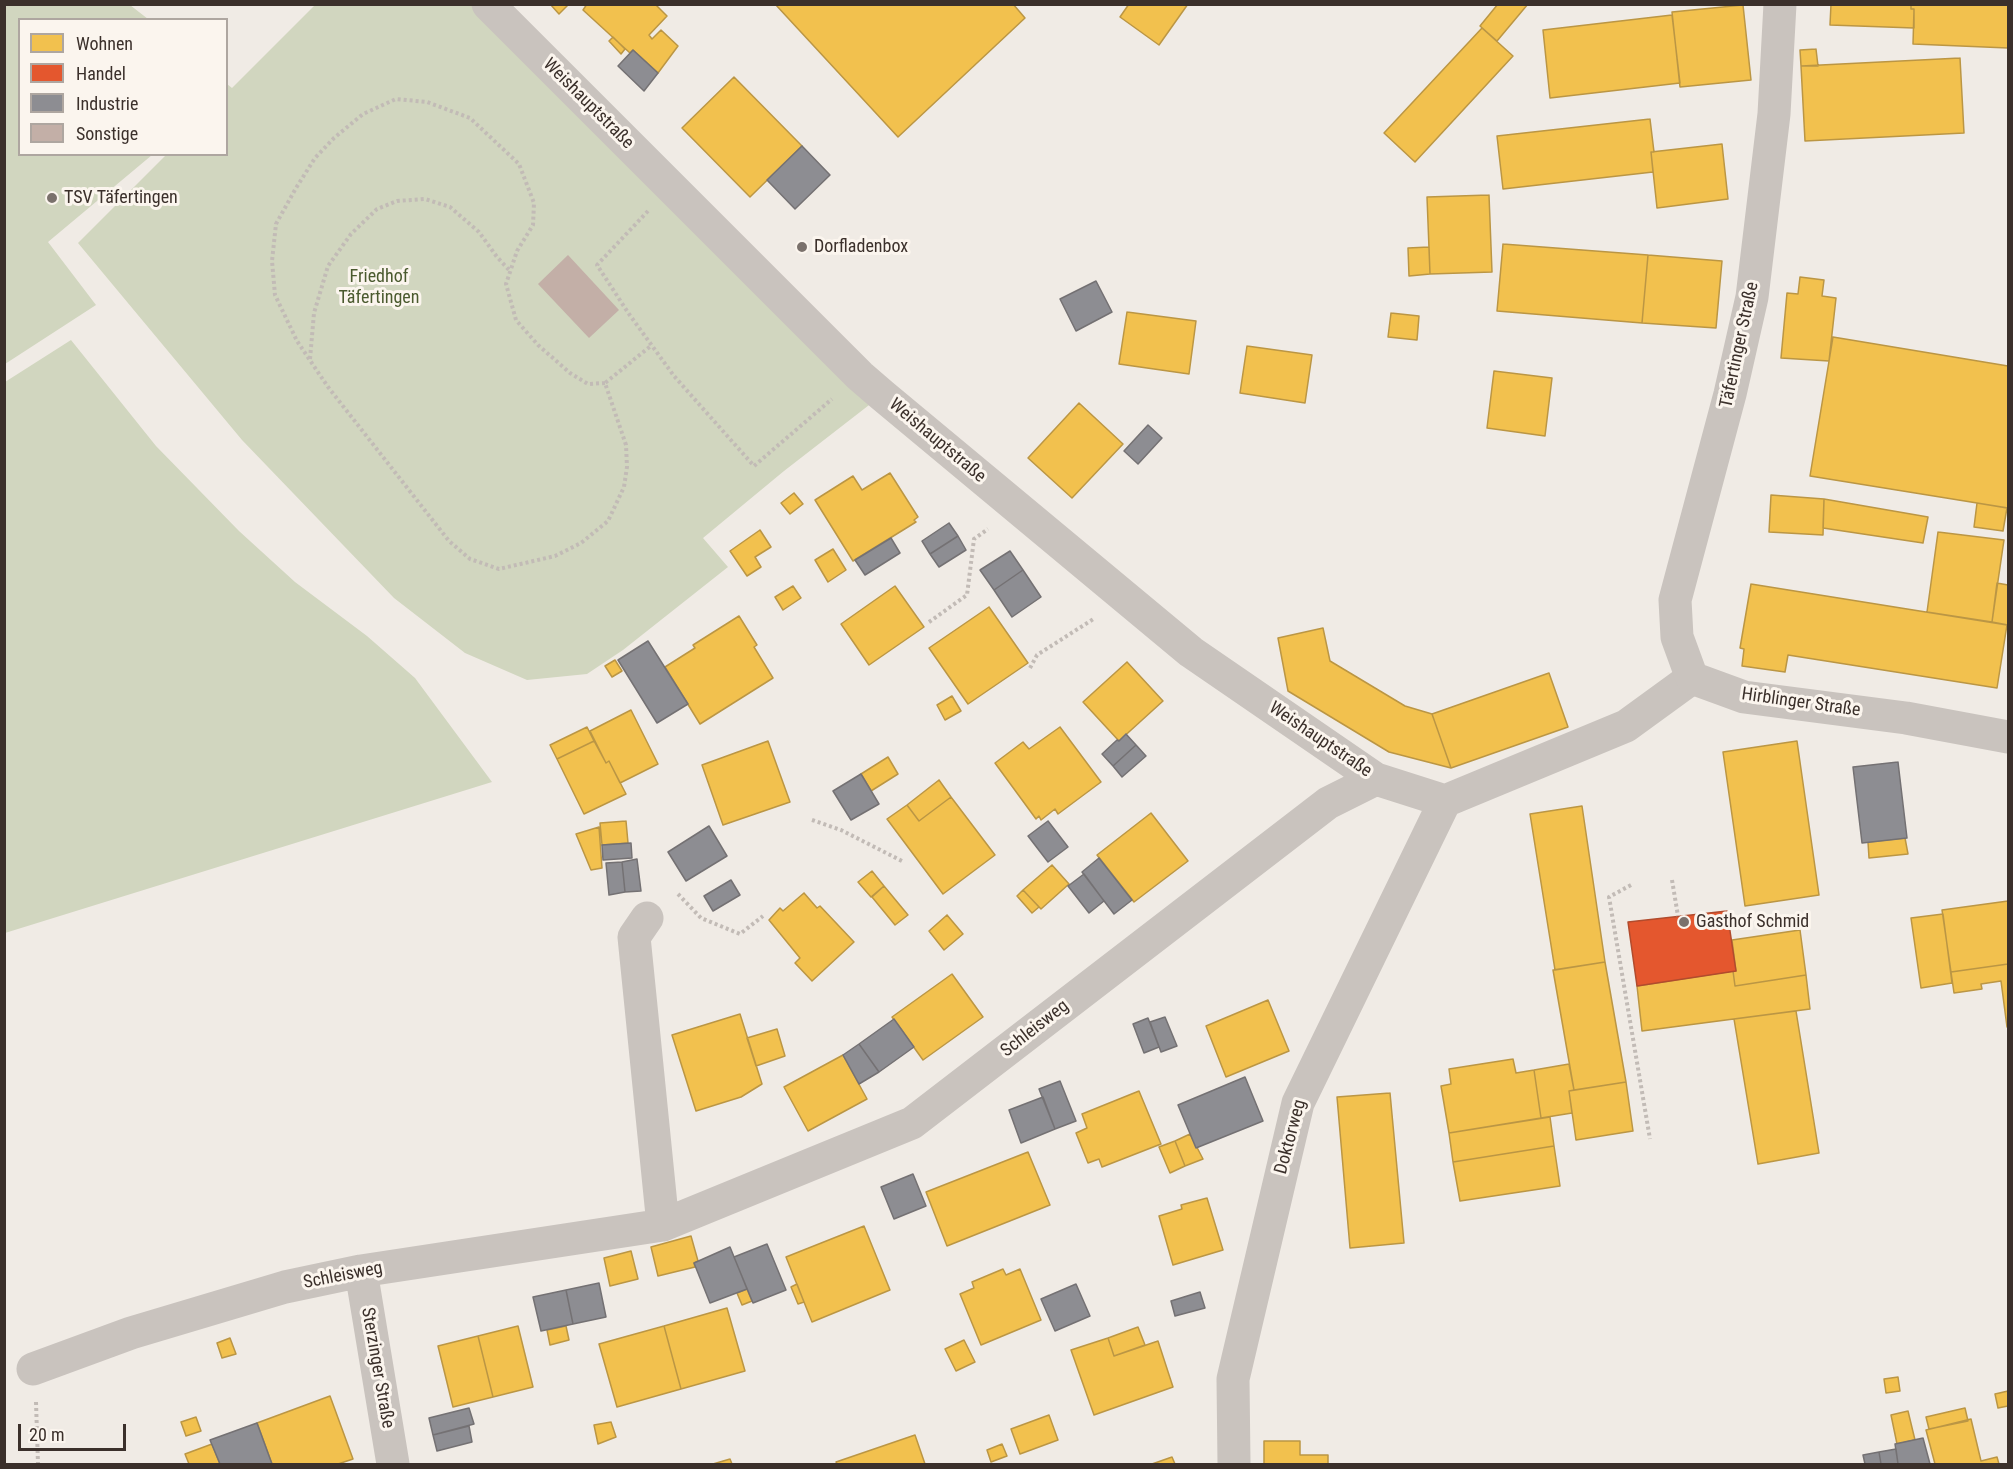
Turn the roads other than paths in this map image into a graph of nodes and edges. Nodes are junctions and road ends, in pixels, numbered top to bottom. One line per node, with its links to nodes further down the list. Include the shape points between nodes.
1 (488, 4): 5 (street, Weishauptstraße, via 860,376 1191,652)
2 (1780, 4): 3 (street, Täfertinger Straße, via 1774,114 1752,297 1675,600 1677,637)
3 (1692, 678): 4 (street, Hirblinger Straße, via 1744,697 1906,718); 6 (street, via 1626,726)
4 (2008, 737)
5 (1376, 779): 6 (street, Weishauptstraße); 8 (street, Schleisweg, via 1328,803 912,1123)
6 (1445, 801): 12 (street, Doktorweg, via 1298,1103 1233,1379)
7 (646, 918): 8 (street, via 634,937)
8 (663, 1225): 9 (street, Schleisweg)
9 (361, 1271): 10 (street, Schleisweg, via 285,1287 142,1329); 11 (street, Sterzinger Straße)
10 (33, 1369)
11 (393, 1464)
12 (1234, 1464)

